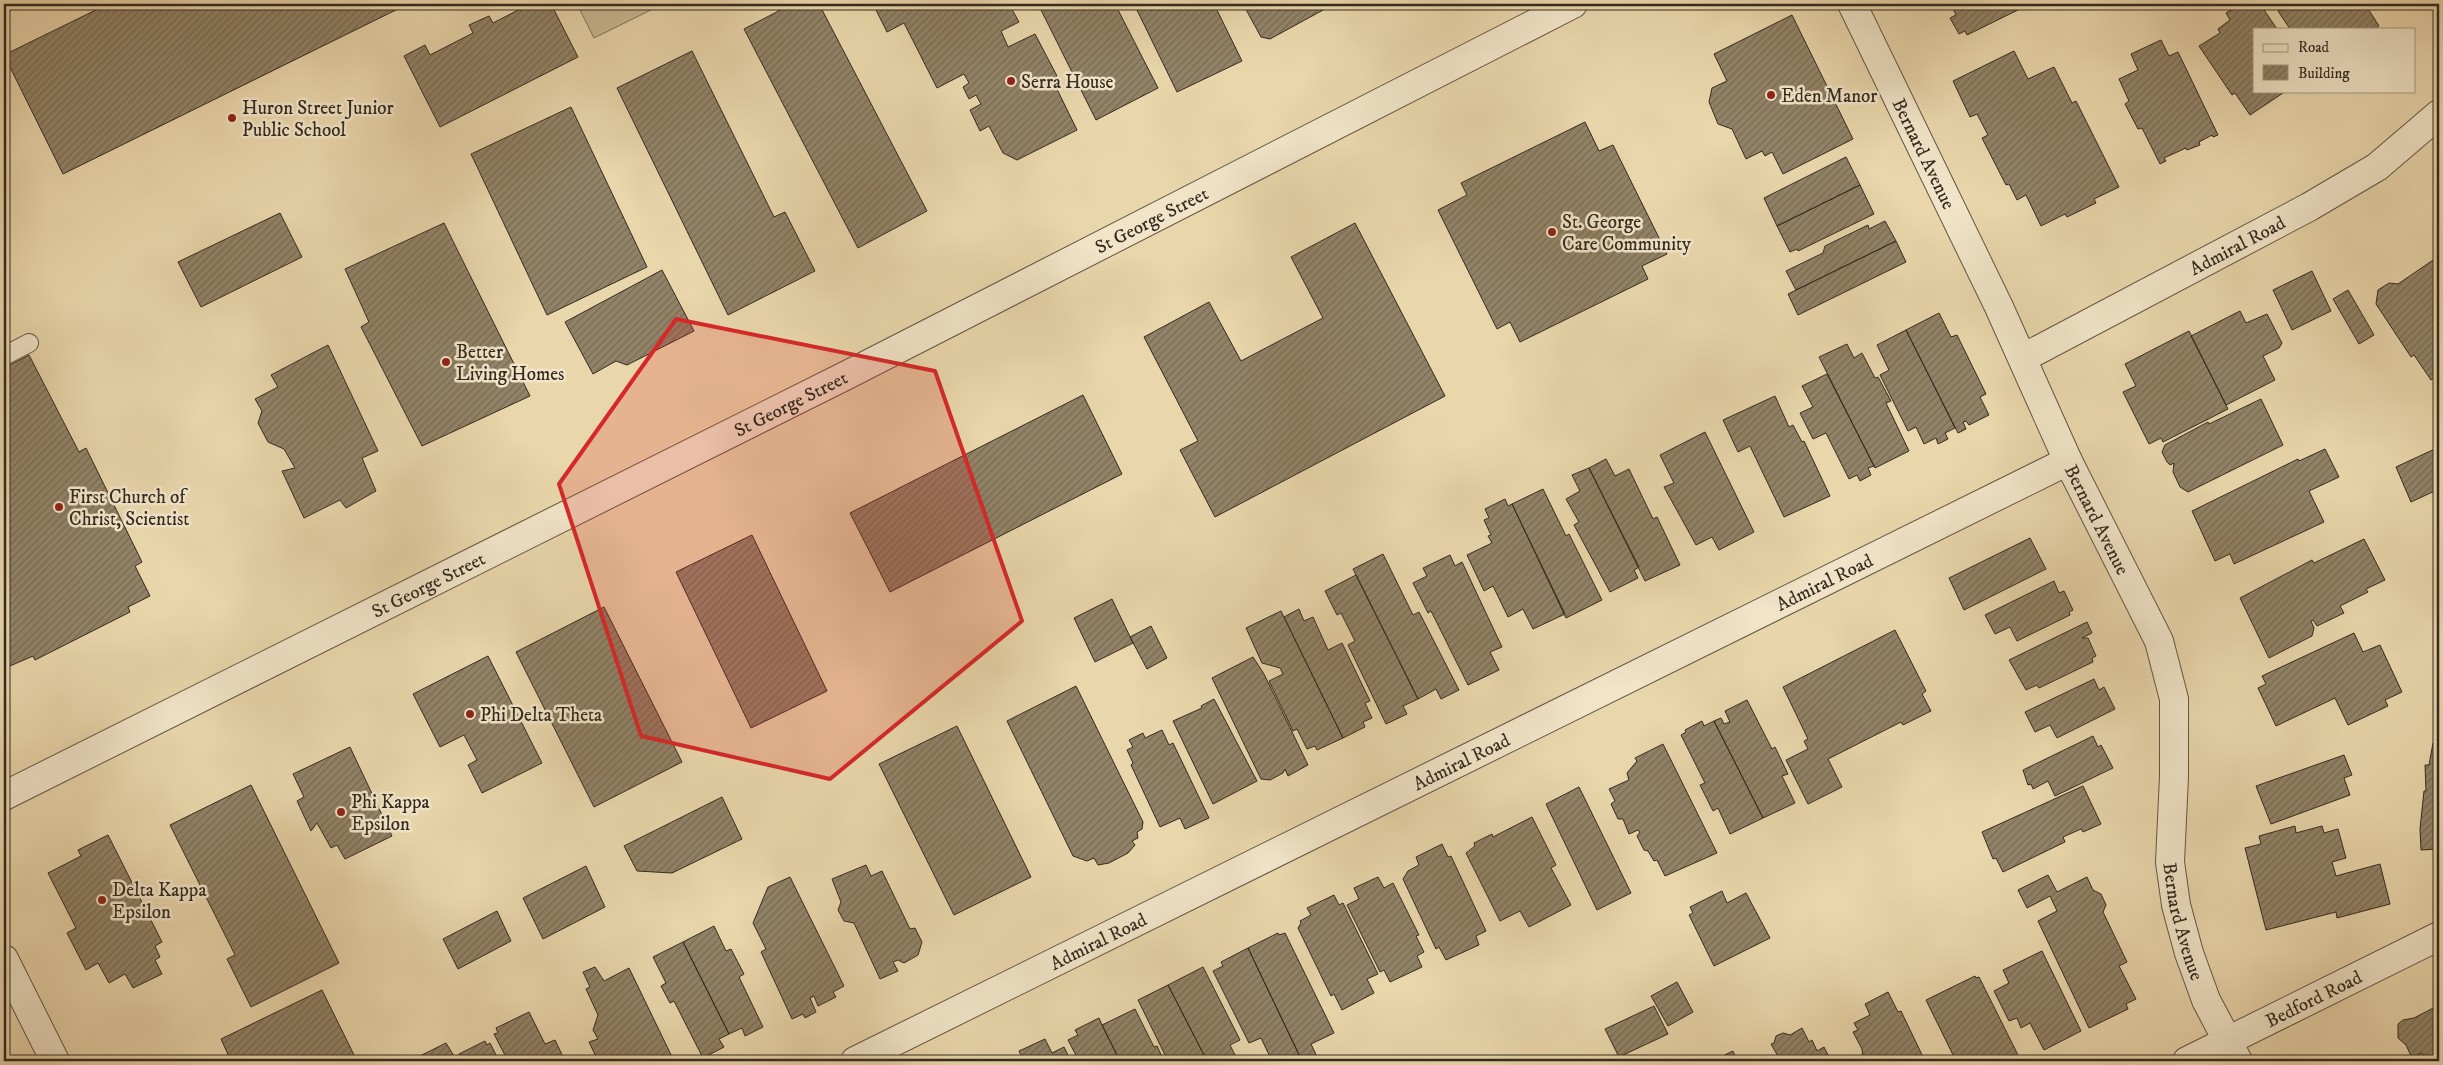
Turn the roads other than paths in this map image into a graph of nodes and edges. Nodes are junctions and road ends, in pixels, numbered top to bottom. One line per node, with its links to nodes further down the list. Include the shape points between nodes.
1 (1574, 4): 8 (street, St George Street, via 845,376)
2 (1852, 4): 6 (street, Bernard Avenue)
3 (2439, 114): 6 (street, Admiral Road, via 2377,167 2318,202)
4 (29, 343): 5 (lane)
5 (4, 356)
6 (2023, 358): 7 (street, Bernard Avenue)
7 (2068, 461): 11 (street, Bernard Avenue, via 2159,641 2168,669 2174,699 2170,862 2176,905 2206,1000); 13 (street, Admiral Road)
8 (4, 796)
9 (2439, 936): 11 (street, Bedford Road)
10 (4, 959): 12 (street)
11 (2233, 1052): 14 (street, Bedford Road)
12 (55, 1061)
13 (855, 1061)
14 (2187, 1061)

